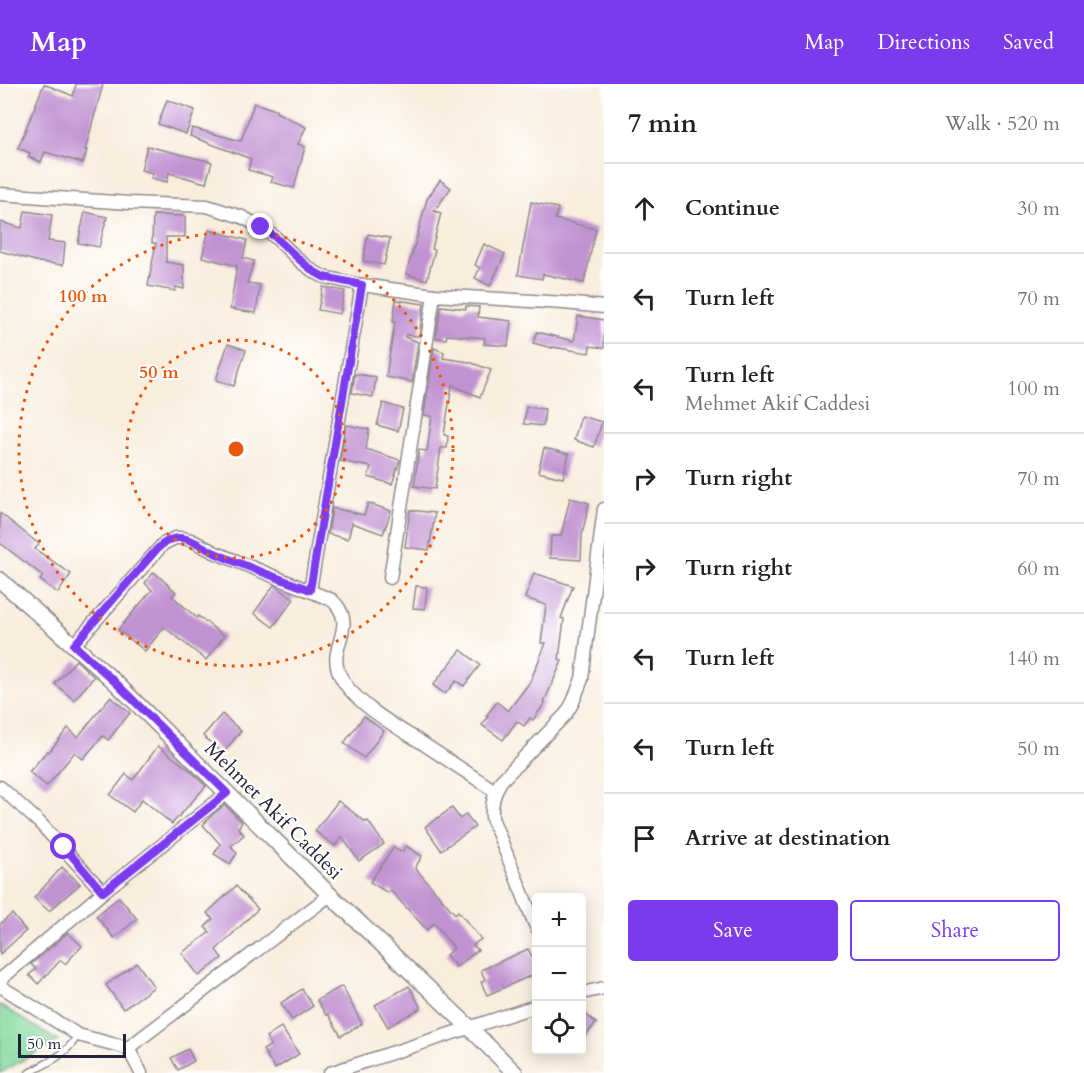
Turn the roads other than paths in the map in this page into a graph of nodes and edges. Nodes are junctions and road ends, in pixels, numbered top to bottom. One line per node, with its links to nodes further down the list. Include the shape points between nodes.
1 (0, 194): 2 (street, via 207,206 261,227 324,277)
2 (362, 285): 3 (street); 8 (street)
3 (434, 295): 4 (street); 6 (street)
4 (604, 307)
5 (604, 509): 11 (street, via 578,692 566,714)
6 (390, 578)
7 (0, 580): 9 (street, Mehmet Akif Caddesi)
8 (310, 590): 9 (street, via 191,540 175,538 157,549); 11 (street, via 332,600 342,613 344,628 336,661 348,687 387,721)
9 (74, 645): 12 (street, Mehmet Akif Caddesi)
10 (0, 787): 13 (street, via 40,823)
11 (495, 791): 15 (street, via 492,818)
12 (227, 793): 13 (street); 14 (street, Mehmet Akif Caddesi)
13 (103, 892): 16 (street)
14 (330, 895): 21 (street, Mehmet Akif Caddesi); 23 (street)
15 (532, 915)
16 (0, 980)
17 (0, 986): 22 (street)
18 (604, 988): 19 (street)
19 (586, 992)
20 (532, 1008): 21 (street)
21 (470, 1028): 26 (street); 27 (street, Mehmet Akif Caddesi)
22 (78, 1035): 23 (street); 24 (lane, via 63,1054)
23 (128, 1048): 25 (street)
24 (29, 1073)
25 (141, 1073)
26 (330, 1073)
27 (515, 1073)

